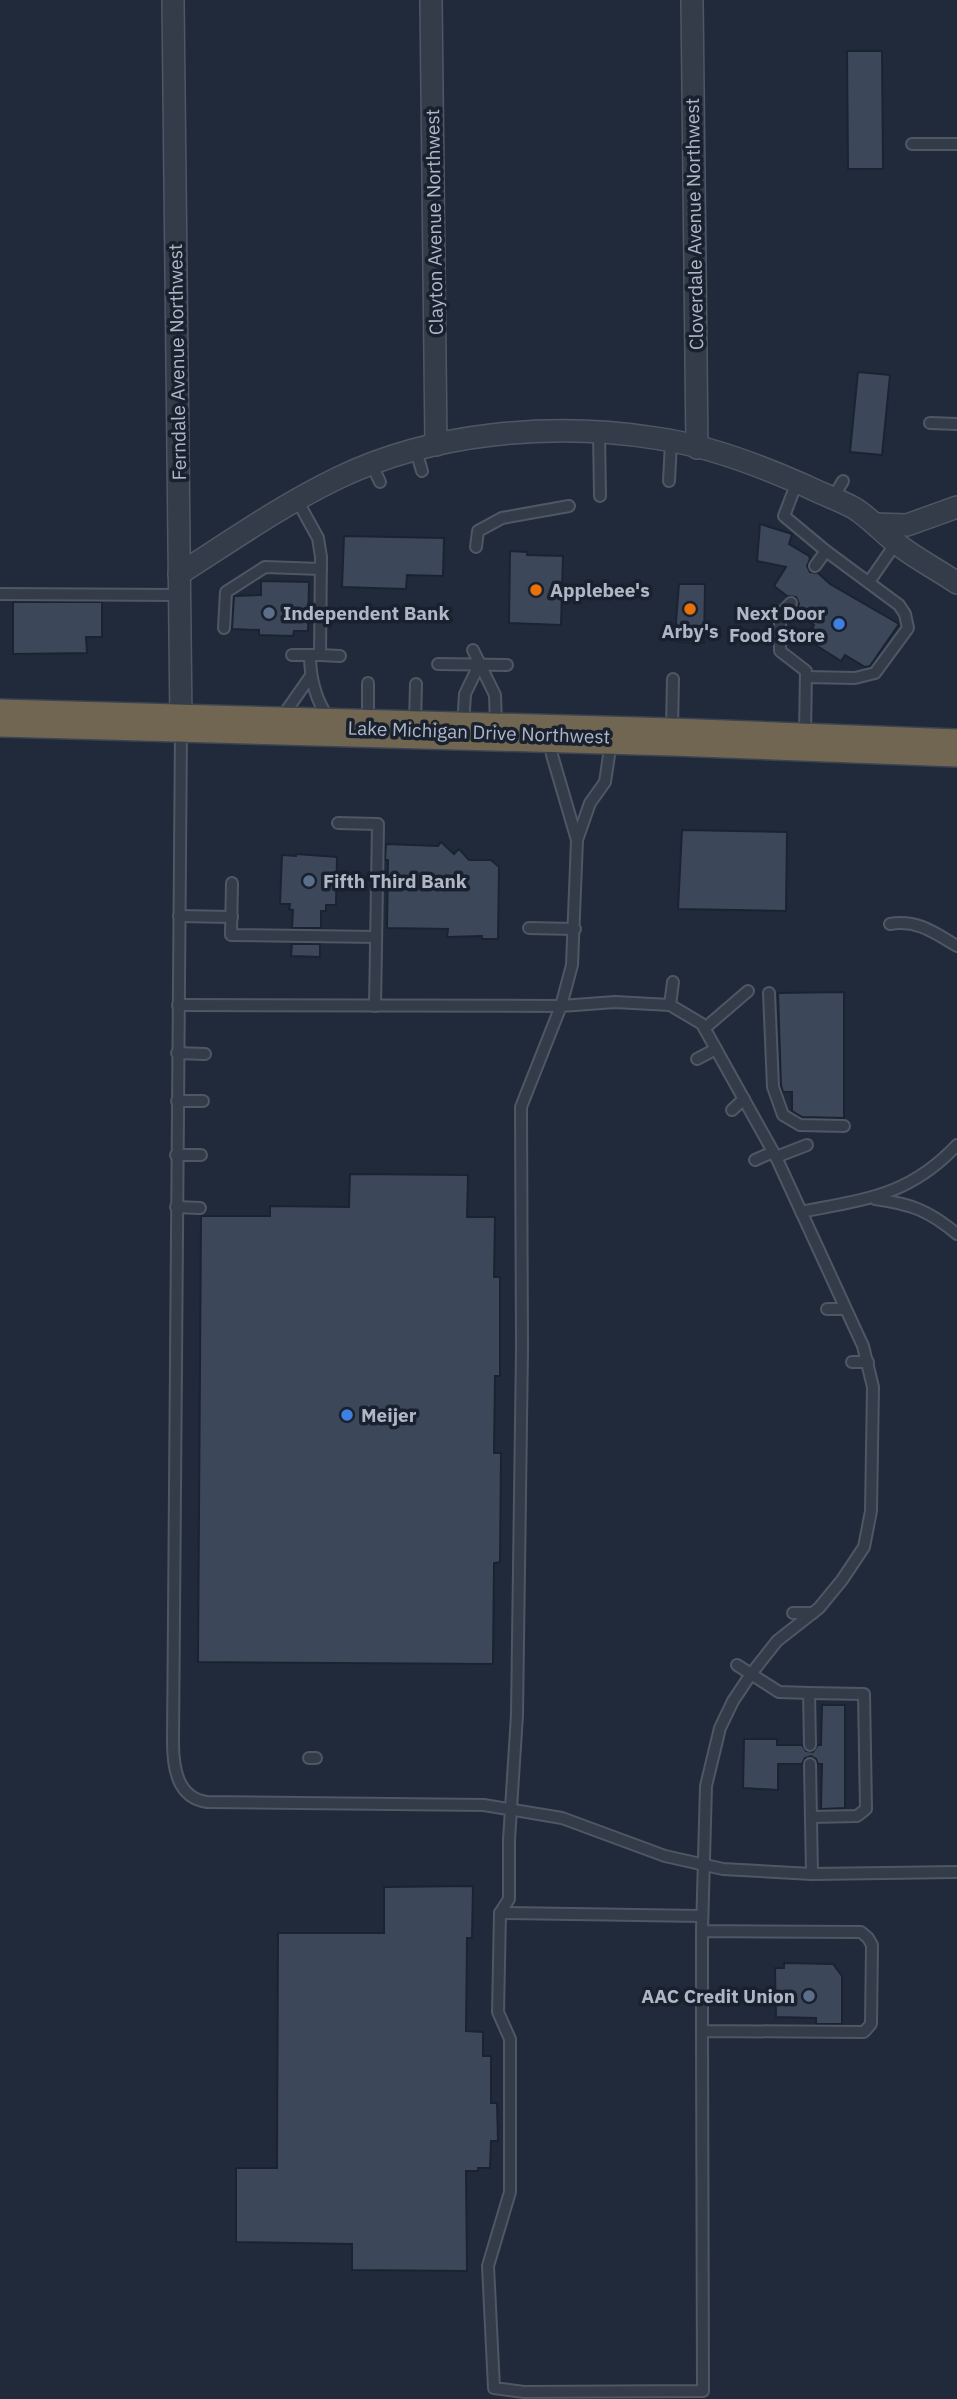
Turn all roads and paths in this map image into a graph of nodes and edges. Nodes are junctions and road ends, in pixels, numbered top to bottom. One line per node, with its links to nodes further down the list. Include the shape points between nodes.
1 (173, 0): 26 (street, Ferndale Avenue Northwest)
2 (431, 0): 11 (street, Clayton Avenue Northwest)
3 (692, 0): 10 (street, Cloverdale Avenue Northwest)
4 (912, 144): 5 (lane)
5 (957, 144)
6 (930, 423): 7 (lane)
7 (957, 424)
8 (600, 433): 9 (street); 11 (street, via 521,431); 14 (lane)
9 (671, 442): 10 (street); 12 (lane)
10 (697, 448): 13 (street)
11 (425, 455): 15 (street, via 376,474 339,477)
12 (668, 481)
13 (797, 482): 18 (street, via 838,490); 21 (lane, via 785,516)
14 (600, 496)
15 (297, 500): 23 (lane, via 318,538); 26 (street)
16 (569, 506): 20 (lane, via 502,518 478,531)
17 (957, 507): 18 (street, via 907,525)
18 (875, 524): 19 (street)
19 (896, 543): 24 (lane); 25 (street)
20 (476, 547)
21 (825, 551): 22 (lane); 24 (lane)
22 (815, 566)
23 (321, 569): 29 (lane, via 265,567 226,592); 32 (lane)
24 (869, 582): 38 (lane, via 899,604 908,628 875,673 855,678)
25 (957, 583)
26 (179, 585): 27 (lane); 43 (street, Ferndale Avenue Northwest)
27 (0, 594)
28 (791, 603): 38 (lane, via 780,614 779,651 806,671)
29 (224, 628)
30 (473, 650): 35 (lane)
31 (292, 655): 32 (lane)
32 (315, 655): 33 (lane); 37 (lane)
33 (340, 656)
34 (438, 664): 35 (lane)
35 (480, 665): 36 (lane); 47 (lane, via 466,694); 47 (lane, via 495,695)
36 (507, 665)
37 (310, 677): 44 (lane); 45 (lane, via 329,720)
38 (806, 677): 51 (lane)
39 (673, 679): 50 (lane)
40 (368, 683): 45 (lane)
41 (416, 684): 46 (lane)
42 (0, 718): 43 (highway, Lake Michigan Drive Northwest)
43 (181, 724): 44 (highway, Lake Michigan Drive Northwest); 56 (lane)
44 (273, 727): 45 (highway, Lake Michigan Drive Northwest)
45 (354, 728): 46 (highway, Lake Michigan Drive Northwest)
46 (415, 730): 47 (highway, Lake Michigan Drive Northwest)
47 (480, 731): 48 (highway, Lake Michigan Drive Northwest)
48 (549, 733): 49 (highway, Lake Michigan Drive Northwest); 54 (lane)
49 (611, 737): 50 (highway, Lake Michigan Drive Northwest); 54 (lane, via 606,782 590,803)
50 (672, 737): 51 (highway, Lake Michigan Drive Northwest)
51 (804, 742): 52 (highway, Lake Michigan Drive Northwest)
52 (957, 748)
53 (338, 822): 61 (lane, via 381,822)
54 (577, 840): 60 (lane)
55 (232, 883): 57 (lane)
56 (179, 916): 57 (lane); 66 (lane)
57 (232, 917): 61 (lane, via 231,935)
58 (890, 923): 62 (lane, via 922,926)
59 (529, 928): 60 (lane)
60 (575, 929): 69 (lane)
61 (376, 937): 68 (lane, via 381,950)
62 (957, 946)
63 (673, 982): 67 (lane)
64 (748, 991): 70 (lane)
65 (769, 993): 79 (lane, via 773,1087 783,1115 800,1125)
66 (178, 1005): 68 (lane); 72 (lane)
67 (670, 1005): 69 (lane, via 615,1002); 70 (lane)
68 (375, 1006): 69 (lane)
69 (561, 1006): 112 (lane, via 522,1107 522,1408)
70 (705, 1028): 71 (lane)
71 (716, 1049): 74 (lane); 75 (lane)
72 (177, 1053): 73 (lane); 76 (lane)
73 (205, 1054)
74 (697, 1059)
75 (744, 1099): 78 (lane); 83 (lane)
76 (177, 1101): 77 (lane); 82 (lane)
77 (203, 1101)
78 (732, 1110)
79 (844, 1126)
80 (807, 1145): 83 (lane)
81 (957, 1145): 86 (lane, via 923,1176)
82 (176, 1155): 84 (lane); 87 (lane)
83 (774, 1155): 85 (lane); 89 (lane)
84 (201, 1156)
85 (755, 1160)
86 (872, 1198): 89 (lane); 90 (lane, via 918,1207)
87 (176, 1207): 88 (lane); 112 (lane, via 173,1742 181,1786 191,1797 207,1802)
88 (200, 1208)
89 (801, 1212): 92 (lane)
90 (957, 1234)
91 (827, 1309): 92 (lane)
92 (845, 1309): 94 (lane)
93 (852, 1362): 94 (lane)
94 (868, 1362): 96 (lane)
95 (861, 1411): 96 (lane)
96 (874, 1412): 98 (lane)
97 (859, 1461): 98 (lane)
98 (872, 1462): 100 (lane)
99 (857, 1512): 100 (lane)
100 (870, 1513): 102 (lane, via 864,1547)
101 (793, 1613): 102 (lane)
102 (813, 1613): 104 (lane, via 778,1641)
103 (737, 1665): 104 (lane)
104 (751, 1674): 105 (lane, via 779,1692); 107 (lane)
105 (810, 1693): 108 (lane); 113 (lane, via 864,1694 866,1809 857,1816)
106 (712, 1716): 107 (lane)
107 (726, 1716): 110 (lane)
108 (810, 1745)
109 (698, 1764): 110 (lane)
110 (710, 1764): 114 (lane)
111 (810, 1764): 113 (lane)
112 (512, 1808): 114 (lane, via 570,1821); 117 (lane, via 509,1899)
113 (811, 1817): 116 (lane)
114 (703, 1865): 116 (lane); 118 (lane)
115 (957, 1872): 116 (lane)
116 (812, 1874)
117 (500, 1913): 118 (lane); 121 (lane, via 498,2012 510,2039 510,2192 488,2266)
118 (702, 1916): 119 (lane)
119 (702, 1931): 120 (lane); 120 (lane, via 861,1932 872,1945 872,2016 864,2032)
120 (702, 2031): 122 (lane)
121 (494, 2393): 122 (lane)
122 (703, 2395)

